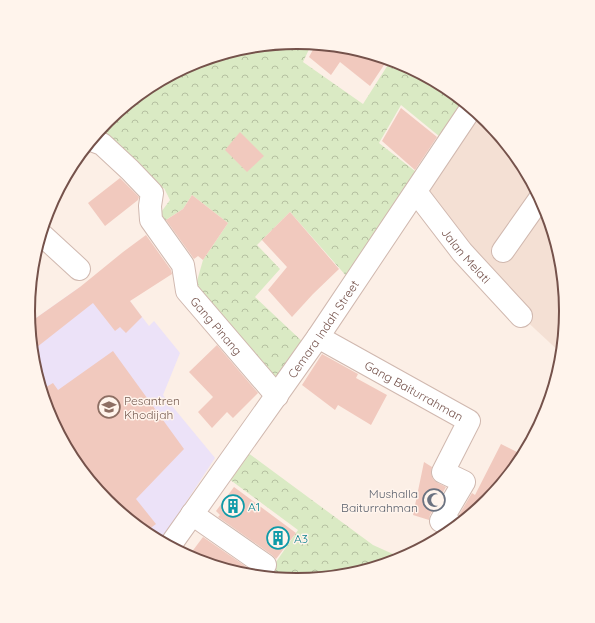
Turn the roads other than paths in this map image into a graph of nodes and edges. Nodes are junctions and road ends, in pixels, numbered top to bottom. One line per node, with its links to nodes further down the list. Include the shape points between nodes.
1 (469, 112): 3 (street, Cemara Indah Street)
2 (97, 142): 10 (street, Gang Pinang, via 102,144 152,193 151,220 183,265 187,291)
3 (416, 192): 8 (street, Jalan Melati, via 462,252); 9 (street, Cemara Indah Street)
4 (537, 204): 6 (street)
5 (46, 238): 7 (street)
6 (503, 252)
7 (79, 269)
8 (521, 316)
9 (318, 337): 10 (street, Cemara Indah Street); 12 (street, Gang Baiturrahman, via 469,421 443,472 464,482 441,521)
10 (277, 396): 11 (street, Cemara Indah Street)
11 (192, 514): 13 (street, Cemara Indah Street); 14 (street)
12 (451, 525)
13 (172, 542)
14 (265, 565)

